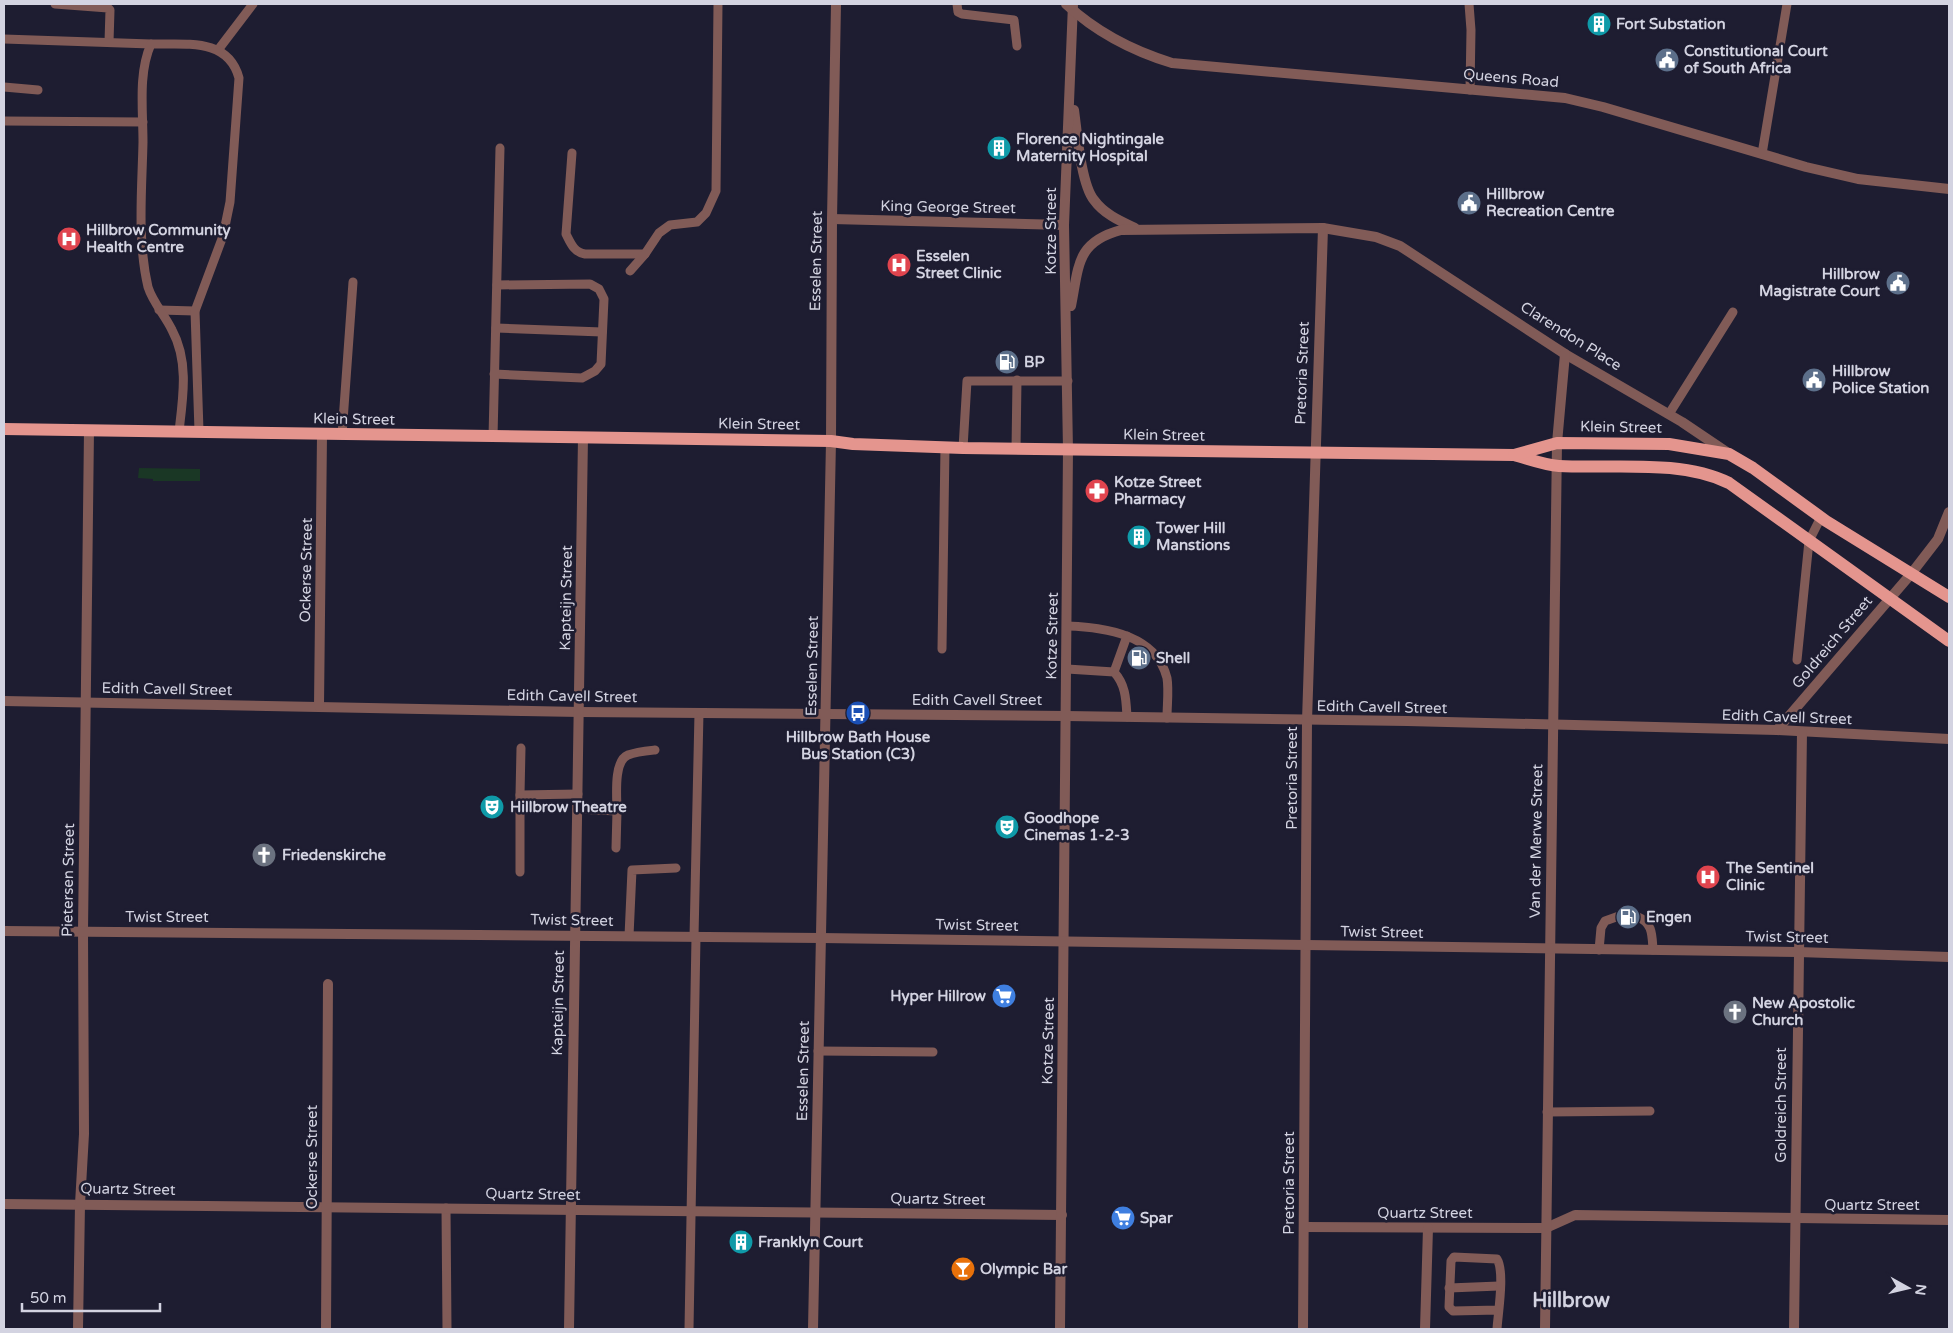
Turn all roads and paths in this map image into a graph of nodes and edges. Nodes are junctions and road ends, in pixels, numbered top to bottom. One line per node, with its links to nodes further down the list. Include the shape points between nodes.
1 (56, 4): 10 (lane, via 108,8)
2 (253, 4): 13 (lane)
3 (718, 4): 28 (lane, via 716,191 706,213 697,222 670,225 659,233)
4 (836, 4): 24 (street, Esselen Street)
5 (957, 4): 12 (lane, via 958,12 962,14 1014,20)
6 (1468, 4): 17 (lane)
7 (1787, 4): 22 (lane)
8 (1071, 6): 14 (street, Kotze Street); 17 (street, Queens Road, via 1119,42 1172,63)
9 (4, 39): 10 (lane)
10 (109, 42): 11 (lane)
11 (151, 44): 13 (lane, via 208,45); 19 (lane, via 144,70)
12 (1017, 46)
13 (218, 50): 33 (lane, via 236,66 239,78 236,134 230,202 223,236)
14 (1070, 84): 25 (street, Kotze Street); 26 (street, Clarendon Place, via 1084,172 1092,199 1108,214)
15 (4, 87): 16 (lane)
16 (38, 90)
17 (1470, 90): 22 (street, Queens Road, via 1565,98)
18 (4, 121): 19 (lane)
19 (143, 122): 32 (lane, via 142,230 148,286)
20 (500, 148): 31 (lane)
21 (572, 153): 28 (lane, via 566,234 572,246 585,254)
22 (1762, 154): 23 (street, Queens Road, via 1858,179)
23 (1949, 189)
24 (832, 219): 25 (street, King George Street); 51 (street, Esselen Street)
25 (1064, 225): 35 (street, Kotze Street)
26 (1136, 228): 27 (street, Clarendon Place); 35 (street, Clarendon Place, via 1106,234 1085,251 1080,261)
27 (1323, 228): 38 (street, Clarendon Place, via 1376,237 1400,246); 57 (street, Pretoria Street)
28 (645, 254): 29 (lane)
29 (630, 271)
30 (353, 282): 48 (lane)
31 (497, 285): 36 (lane); 37 (lane, via 590,284 599,289 604,299)
32 (159, 310): 33 (lane); 45 (lane, via 173,330 182,362)
33 (195, 311): 46 (lane)
34 (1733, 312): 42 (lane)
35 (1068, 327): 41 (street, Kotze Street)
36 (496, 328): 37 (lane); 39 (lane)
37 (602, 332): 39 (lane, via 601,364 582,378)
38 (1565, 354): 42 (street, Clarendon Place); 52 (street, Van der Merwe Street)
39 (494, 374): 49 (lane)
40 (1018, 380): 41 (lane); 54 (lane, via 966,380); 55 (lane)
41 (1068, 381): 56 (street, Kotze Street)
42 (1669, 414): 58 (street, Clarendon Place)
43 (4, 430): 44 (main road, Klein Street)
44 (89, 430): 45 (main road, Klein Street); 75 (street, Pietersen Street)
45 (179, 431): 46 (main road, Klein Street)
46 (199, 431): 47 (main road, Klein Street)
47 (322, 435): 48 (main road, Klein Street); 76 (street, Ockerse Street)
48 (342, 435): 49 (main road, Klein Street)
49 (493, 436): 50 (main road, Klein Street)
50 (583, 438): 51 (main road, Klein Street); 77 (street, Kapteijn Street)
51 (831, 441): 53 (main road, Klein Street); 79 (street, Esselen Street)
52 (1557, 443): 58 (main road, Klein Street, via 1669,444); 59 (main road, Klein Street); 60 (street, Van der Merwe Street)
53 (945, 447): 54 (main road, Klein Street); 70 (lane)
54 (963, 448): 55 (main road, Klein Street)
55 (1016, 449): 56 (main road, Klein Street)
56 (1068, 450): 57 (main road, Klein Street); 67 (street, Kotze Street)
57 (1314, 454): 59 (main road, Klein Street); 83 (street, Pretoria Street)
58 (1729, 454): 62 (main road, Clarendon Place)
59 (1514, 455): 60 (main road, Klein Street)
60 (1556, 466): 63 (main road, via 1677,469 1714,476 1737,488); 84 (street, Van der Merwe Street)
61 (1949, 512): 64 (street, Goldreich Street, via 1938,539)
62 (1820, 517): 63 (lane); 64 (main road, Clarendon Place)
63 (1809, 541): 66 (main road); 71 (lane)
64 (1911, 574): 65 (main road, Clarendon Place); 66 (street, Goldreich Street)
65 (1949, 597)
66 (1888, 599): 69 (main road); 85 (street, Goldreich Street)
67 (1068, 626): 68 (lane, via 1094,627); 72 (street, Kotze Street)
68 (1127, 636): 73 (lane); 82 (lane, via 1148,649 1159,661 1167,678)
69 (1949, 641)
70 (942, 649)
71 (1797, 660)
72 (1067, 669): 73 (lane); 80 (street, Kotze Street)
73 (1114, 672): 81 (lane, via 1126,694)
74 (4, 701): 75 (street, Edith Cavell Street)
75 (86, 702): 76 (street, Edith Cavell Street); 100 (street, Pietersen Street)
76 (319, 706): 77 (street, Edith Cavell Street)
77 (580, 712): 78 (street, Edith Cavell Street); 90 (street, Kapteijn Street)
78 (700, 713): 79 (street, Edith Cavell Street); 103 (lane)
79 (826, 715): 80 (street, Edith Cavell Street); 104 (street, Esselen Street)
80 (1066, 716): 81 (street, Edith Cavell Street); 105 (street, Kotze Street)
81 (1127, 717): 82 (street, Edith Cavell Street)
82 (1167, 718): 83 (street, Edith Cavell Street)
83 (1308, 720): 84 (street, Edith Cavell Street); 106 (street, Pretoria Street)
84 (1553, 725): 85 (street, Edith Cavell Street); 107 (street, Van der Merwe Street)
85 (1777, 730): 86 (street, Edith Cavell Street)
86 (1802, 732): 87 (street, Edith Cavell Street); 110 (street, Goldreich Street)
87 (1949, 739)
88 (521, 748): 91 (lane)
89 (655, 750): 93 (lane, via 626,756 620,762)
90 (578, 794): 91 (lane); 92 (street, Kapteijn Street)
91 (520, 795): 96 (lane)
92 (577, 808): 93 (lane); 101 (street, Kapteijn Street)
93 (617, 811): 94 (lane)
94 (616, 848)
95 (676, 868): 102 (lane, via 632,870)
96 (520, 872)
97 (1619, 916): 108 (lane, via 1606,921 1601,928)
98 (1638, 916): 109 (lane, via 1650,926)
99 (4, 931): 100 (street, Twist Street)
100 (83, 931): 101 (street, Twist Street); 118 (street, Pietersen Street, via 84,1134)
101 (574, 936): 102 (street, Twist Street); 121 (street, Kapteijn Street)
102 (629, 936): 103 (street, Twist Street)
103 (695, 937): 104 (street, Twist Street); 122 (lane)
104 (821, 938): 105 (street, Twist Street); 113 (street, Esselen Street)
105 (1064, 942): 106 (street, Twist Street); 124 (street, Kotze Street)
106 (1306, 946): 107 (street, Twist Street); 127 (street, Pretoria Street)
107 (1549, 949): 108 (street, Twist Street); 116 (street, Van der Merwe Street)
108 (1599, 950): 109 (street, Twist Street)
109 (1653, 950): 110 (street, Twist Street)
110 (1798, 952): 111 (street, Twist Street); 125 (street, Goldreich Street)
111 (1949, 957)
112 (328, 984): 119 (street, Ockerse Street)
113 (818, 1051): 114 (lane); 123 (street, Esselen Street)
114 (933, 1052)
115 (1650, 1111): 116 (lane)
116 (1548, 1112): 129 (street, Van der Merwe Street)
117 (4, 1204): 118 (street, Quartz Street)
118 (80, 1204): 119 (street, Quartz Street); 133 (street, Pietersen Street)
119 (327, 1207): 120 (street, Quartz Street); 134 (street, Ockerse Street)
120 (446, 1208): 121 (street, Quartz Street); 135 (lane)
121 (571, 1209): 122 (street, Quartz Street); 136 (street, Kapteijn Street)
122 (692, 1211): 123 (street, Quartz Street); 137 (lane)
123 (815, 1212): 124 (street, Quartz Street); 138 (street, Esselen Street)
124 (1062, 1215): 139 (street, Kotze Street)
125 (1796, 1219): 126 (street, Quartz Street); 129 (street, Quartz Street, via 1574,1216); 144 (street, Goldreich Street)
126 (1949, 1220)
127 (1304, 1227): 128 (street, Quartz Street); 140 (street, Pretoria Street)
128 (1428, 1228): 129 (street, Quartz Street); 141 (street)
129 (1546, 1228): 143 (street, Van der Merwe Street)
130 (1499, 1286): 131 (lane); 131 (lane, via 1500,1264 1497,1259 1454,1258 1450,1261); 132 (lane)
131 (1449, 1288): 132 (lane, via 1449,1307 1453,1311)
132 (1498, 1310): 142 (lane)
133 (78, 1329)
134 (326, 1329)
135 (447, 1329)
136 (569, 1329)
137 (689, 1329)
138 (813, 1329)
139 (1060, 1329)
140 (1303, 1329)
141 (1425, 1329)
142 (1497, 1329)
143 (1545, 1329)
144 (1794, 1329)

